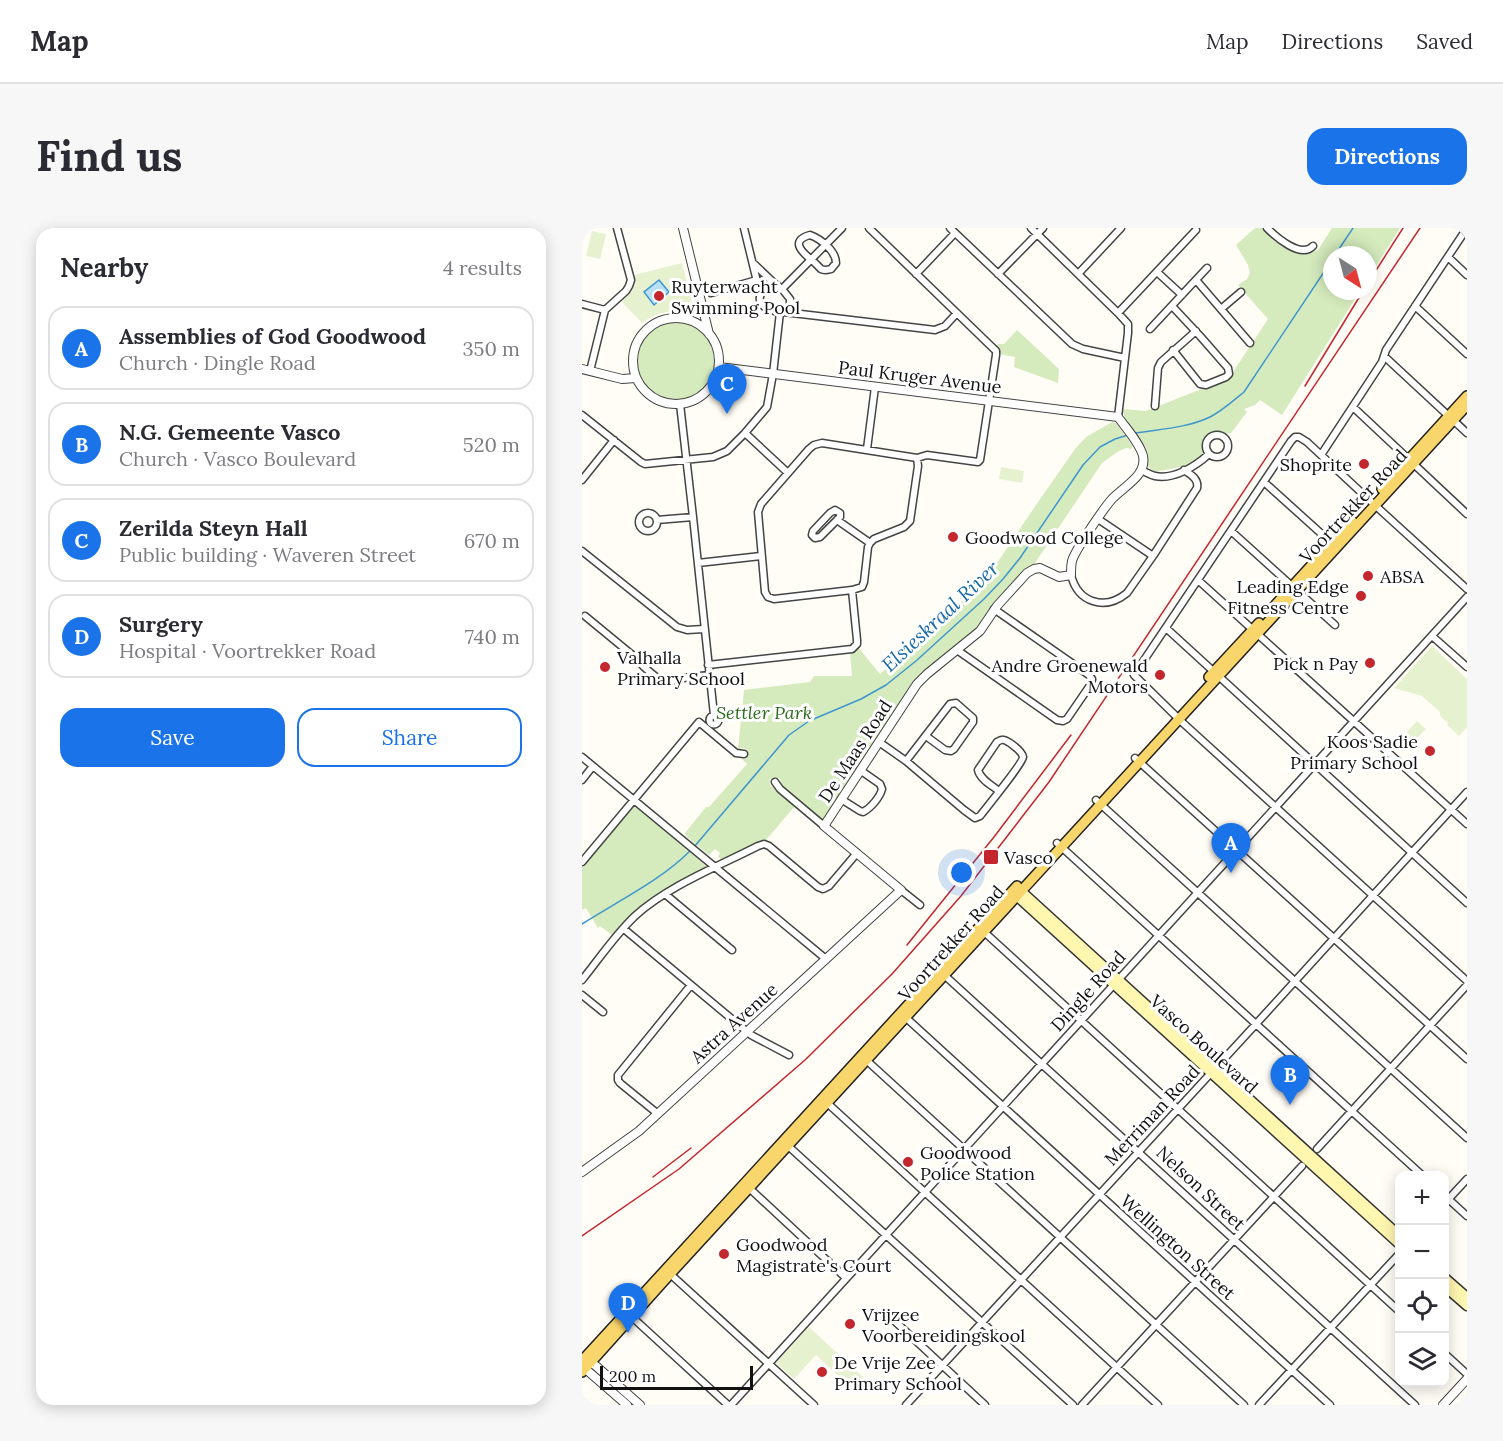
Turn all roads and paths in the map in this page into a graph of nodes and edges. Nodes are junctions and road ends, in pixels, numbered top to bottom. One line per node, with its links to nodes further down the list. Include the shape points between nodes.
1 (617, 228): 40 (street, via 630,280 626,291)
2 (683, 228): 35 (street)
3 (744, 228): 19 (street)
4 (842, 228): 15 (street)
5 (869, 228): 23 (street)
6 (1031, 228): 13 (street)
7 (1043, 228): 13 (street)
8 (1121, 228): 22 (street)
9 (1267, 228): 16 (street, via 1283,243 1308,250)
10 (1467, 228): 17 (street)
11 (1196, 229): 14 (street); 21 (street)
12 (953, 231): 23 (street); 24 (street)
13 (1037, 234): 22 (street); 24 (street)
14 (1202, 236)
15 (825, 245): 18 (street); 18 (street, via 814,236 802,239 801,250); 18 (street, via 836,256 832,268 822,269)
16 (1313, 246)
17 (1448, 257): 25 (street); 38 (street)
18 (810, 260): 29 (street)
19 (752, 262): 26 (street); 28 (street)
20 (1207, 268): 27 (street)
21 (1157, 272): 33 (street); 43 (street)
22 (1078, 273): 43 (street)
23 (916, 274): 42 (street)
24 (998, 274): 53 (street, via 1072,344)
25 (1467, 275)
26 (757, 280): 31 (street); 32 (street)
27 (1196, 280): 33 (street); 39 (street)
28 (775, 284): 29 (street); 32 (street)
29 (782, 289): 34 (street)
30 (1242, 292): 39 (street)
31 (711, 293)
32 (760, 294): 41 (street, via 764,306)
33 (1182, 295): 37 (street)
34 (790, 299): 41 (street, via 790,308); 44 (street)
35 (702, 301): 45 (street, via 698,316); 48 (street)
36 (582, 304): 40 (street)
37 (1172, 306): 46 (street); 47 (street)
38 (1415, 306): 51 (street); 52 (street)
39 (1221, 309): 49 (street)
40 (605, 310): 55 (street)
41 (782, 312): 44 (street); 56 (street)
42 (957, 313): 44 (street, via 935,330); 60 (street, via 993,347 996,355)
43 (1118, 313): 53 (street, via 1128,324)
44 (804, 314)
45 (688, 320): 48 (street); 57 (street, via 660,321 642,335 633,356)
46 (1150, 329)
47 (1196, 331): 50 (street); 50 (street, via 1228,368 1226,377 1200,384)
48 (709, 334): 54 (street, via 717,349)
49 (1250, 343)
50 (1173, 350): 63 (street, via 1159,365)
51 (1467, 354)
52 (1384, 356): 64 (street); 67 (street)
53 (1125, 358): 66 (street)
54 (719, 367): 56 (street, Paul Kruger Avenue); 61 (street, via 706,392)
55 (586, 370): 57 (street, via 622,379)
56 (773, 374): 58 (street, Paul Kruger Avenue); 68 (street, via 766,407)
57 (636, 378): 61 (street, via 654,399)
58 (875, 387): 60 (street, Paul Kruger Avenue); 71 (street)
59 (1467, 396): 67 (main road, Voortrekker Road)
60 (989, 401): 66 (street, Paul Kruger Avenue); 74 (street, via 981,460 927,454)
61 (680, 404): 75 (street)
62 (1467, 405): 67 (main road, Voortrekker Road)
63 (1155, 406)
64 (1353, 407): 73 (street); 76 (street)
65 (582, 415): 70 (street)
66 (1118, 417): 77 (street, via 1143,457)
67 (1451, 418): 69 (street); 76 (main road, Voortrekker Road)
68 (745, 432): 75 (street, via 723,454); 79 (street)
69 (1467, 433)
70 (614, 440): 75 (street, via 645,464); 80 (street)
71 (867, 449): 74 (street); 79 (street, via 814,445)
72 (1209, 454): 78 (street)
73 (1321, 455): 81 (street, via 1302,438 1294,437); 82 (street)
74 (917, 458): 89 (street, via 910,523)
75 (686, 460): 84 (street)
76 (1411, 462): 82 (main road, Voortrekker Road); 83 (street)
77 (1141, 470): 78 (street, via 1162,477); 85 (street)
78 (1184, 470): 93 (street, via 1196,479 1197,488)
79 (788, 474): 92 (street, via 758,512)
80 (582, 480)
81 (1264, 482): 88 (street); 90 (street)
82 (1372, 504): 90 (main road, Voortrekker Road); 98 (street)
83 (1467, 514)
84 (693, 517): 86 (street); 94 (street)
85 (1098, 519): 93 (street); 95 (street, via 1074,556)
86 (657, 520)
87 (837, 520): 87 (street, via 818,538 813,536 814,529 835,510 840,514); 89 (street)
88 (1231, 531): 96 (street); 97 (street)
89 (870, 543): 99 (street, via 864,584)
90 (1334, 545): 97 (main road, Voortrekker Road)
91 (582, 551): 105 (street, via 676,626 685,630)
92 (762, 556): 94 (street); 99 (street, via 765,592 771,598)
93 (1153, 556): 95 (street, via 1127,593 1116,601 1089,600)
94 (698, 563): 105 (street)
95 (1071, 575): 101 (street, De Maas Road, via 1062,577 1041,568 1032,570)
96 (1198, 580): 104 (street); 106 (street)
97 (1294, 589): 103 (street); 106 (main road, Voortrekker Road)
98 (1467, 589)
99 (852, 590): 109 (street, via 857,640 852,649)
100 (1467, 597): 107 (street, Dingle Road)
101 (994, 609): 108 (street, De Maas Road, via 980,631); 108 (street, via 1092,679 1067,719 1058,720)
102 (585, 616): 112 (street, via 662,682)
103 (1335, 625)
104 (1166, 628): 111 (street); 114 (street, via 1135,677)
105 (704, 629): 109 (street)
106 (1255, 632): 111 (main road, Voortrekker Road); 115 (street)
107 (1432, 636): 110 (street); 115 (street, Dingle Road)
108 (957, 650): 117 (street, De Maas Road, via 917,684)
109 (708, 665): 112 (street)
110 (1467, 668)
111 (1216, 674): 114 (main road, Voortrekker Road); 122 (street)
112 (709, 675): 113 (street)
113 (714, 715)
114 (1177, 717): 120 (main road, Voortrekker Road); 132 (street)
115 (1354, 722): 122 (street, Dingle Road); 133 (street)
116 (926, 736): 116 (street, via 954,702 973,718 951,751); 121 (street)
117 (879, 742): 121 (street); 124 (street, De Maas Road)
118 (744, 754): 130 (street, via 736,753 699,722)
119 (582, 757): 123 (street)
120 (1138, 760): 131 (main road, Voortrekker Road); 137 (street)
121 (906, 761): 127 (street, via 975,818)
122 (1315, 765): 132 (street, Dingle Road); 138 (street)
123 (593, 766): 125 (street); 130 (street)
124 (860, 770): 129 (street, De Maas Road); 129 (street, via 880,784 881,793 863,812)
125 (582, 780)
126 (775, 782): 135 (street)
127 (999, 791): 127 (street, via 978,770 997,742 1004,740 1023,758)
128 (1467, 792): 133 (street, Merriman Road)
129 (841, 799): 135 (street, De Maas Road)
130 (634, 800): 140 (street); 141 (street)
131 (1098, 802): 136 (main road, Voortrekker Road); 144 (street)
132 (1276, 807): 137 (street, Dingle Road); 146 (street)
133 (1451, 809): 134 (street); 138 (street, Merriman Road)
134 (1467, 824)
135 (824, 826): 139 (street)
136 (1059, 845): 143 (main road, Voortrekker Road); 151 (street)
137 (1237, 850): 144 (street, Dingle Road); 152 (street)
138 (1412, 852): 146 (street, Merriman Road); 147 (street)
139 (857, 853): 141 (street, via 825,889 765,844); 142 (street)
140 (582, 862)
141 (716, 868): 145 (street); 154 (street)
142 (902, 890): 148 (street); 154 (street, Astra Avenue)
143 (1016, 891): 150 (main road, Voortrekker Road); 158 (main road, Vasco Boulevard)
144 (1198, 893): 151 (street, Dingle Road); 157 (street)
145 (665, 894): 149 (street); 153 (street)
146 (1373, 895): 152 (street, Merriman Road); 159 (street)
147 (1467, 903)
148 (920, 905)
149 (624, 929): 156 (street); 160 (street)
150 (981, 930): 155 (main road, Voortrekker Road); 164 (street)
151 (1159, 935): 158 (street, Dingle Road); 165 (street)
152 (1334, 938): 157 (street, Merriman Road); 166 (street)
153 (732, 950)
154 (826, 959): 167 (street, Astra Avenue)
155 (942, 973): 163 (main road, Voortrekker Road); 171 (street, Nelson Street)
156 (582, 980)
157 (1295, 981): 165 (street, Merriman Road); 172 (street)
158 (1117, 982): 164 (street, Dingle Road); 173 (main road, Vasco Boulevard)
159 (1467, 983): 166 (street)
160 (691, 985): 167 (street); 178 (street, via 618,1075 620,1083)
161 (582, 995): 162 (street)
162 (603, 1012)
163 (903, 1015): 169 (main road, Voortrekker Road); 175 (street, Wellington Street)
164 (1081, 1021): 171 (street, Dingle Road); 176 (street)
165 (1256, 1024): 173 (street, Merriman Road); 177 (street)
166 (1430, 1025): 170 (street); 172 (street)
167 (747, 1032): 168 (street); 178 (street, Astra Avenue)
168 (789, 1055)
169 (864, 1058): 174 (main road, Voortrekker Road); 181 (street)
170 (1467, 1059)
171 (1042, 1064): 175 (street, Dingle Road); 183 (street, Nelson Street)
172 (1391, 1068): 177 (street); 179 (street)
173 (1214, 1070): 176 (street, Merriman Road); 195 (main road, Vasco Boulevard); 199 (main road, Vasco Boulevard)
174 (825, 1101): 180 (main road, Voortrekker Road); 189 (street)
175 (1003, 1106): 181 (street, Dingle Road); 190 (street, Wellington Street)
176 (1178, 1109): 183 (street, Merriman Road); 192 (street)
177 (1352, 1111): 182 (street); 185 (street)
178 (658, 1114): 186 (street, Astra Avenue)
179 (1467, 1138)
180 (785, 1144): 188 (main road, Voortrekker Road); 196 (street)
181 (963, 1149): 189 (street, Dingle Road); 197 (street)
182 (1317, 1149)
183 (1138, 1151): 190 (street, Merriman Road); 198 (street, Nelson Street)
184 (1302, 1166): 192 (street)
185 (1418, 1171)
186 (582, 1172)
187 (1467, 1179): 191 (street)
188 (746, 1186): 201 (main road, Voortrekker Road); 202 (street)
189 (924, 1192): 196 (street, Dingle Road); 204 (street)
190 (1099, 1195): 197 (street, Merriman Road); 205 (street, Wellington Street)
191 (1449, 1196)
192 (1274, 1197): 198 (street); 206 (street)
193 (1449, 1201): 194 (street)
194 (1467, 1216)
195 (1395, 1232)
196 (885, 1235): 202 (street, Dingle Road); 213 (street)
197 (1060, 1237): 204 (street, Merriman Road); 214 (street)
198 (1235, 1240): 205 (street); 215 (street, Nelson Street)
199 (1395, 1240)
200 (1395, 1259): 206 (street)
201 (668, 1272): 212 (main road, Voortrekker Road); 217 (main road, Voortrekker Road); 218 (street)
202 (846, 1278): 218 (street, Dingle Road)
203 (1446, 1279): 208 (main road)
204 (1021, 1280): 213 (street, Merriman Road); 220 (street)
205 (1195, 1282): 214 (street); 221 (street, Wellington Street)
206 (1371, 1285): 210 (street); 215 (street)
207 (1449, 1290): 209 (main road)
208 (1467, 1297)
209 (1467, 1306)
210 (1395, 1307)
211 (886, 1313): 219 (street)
212 (632, 1317): 217 (main road, Voortrekker Road); 226 (street)
213 (982, 1323): 219 (street, Merriman Road); 230 (street)
214 (1156, 1325): 220 (street); 233 (street)
215 (1331, 1327): 221 (street); 236 (street, Nelson Street)
216 (1449, 1358): 222 (street)
217 (584, 1363): 224 (street); 225 (street)
218 (768, 1364): 226 (street, Dingle Road); 227 (street)
219 (943, 1365): 228 (street, Merriman Road); 229 (street)
220 (1118, 1368): 231 (street); 232 (street)
221 (1292, 1370): 234 (street); 235 (street, Wellington Street)
222 (1467, 1374)
223 (1467, 1379): 237 (street)
224 (627, 1405)
225 (640, 1405)
226 (729, 1405)
227 (814, 1405)
228 (906, 1405)
229 (985, 1405)
230 (1073, 1405)
231 (1082, 1405)
232 (1158, 1405)
233 (1244, 1405)
234 (1260, 1405)
235 (1330, 1405)
236 (1415, 1405)
237 (1443, 1405)

